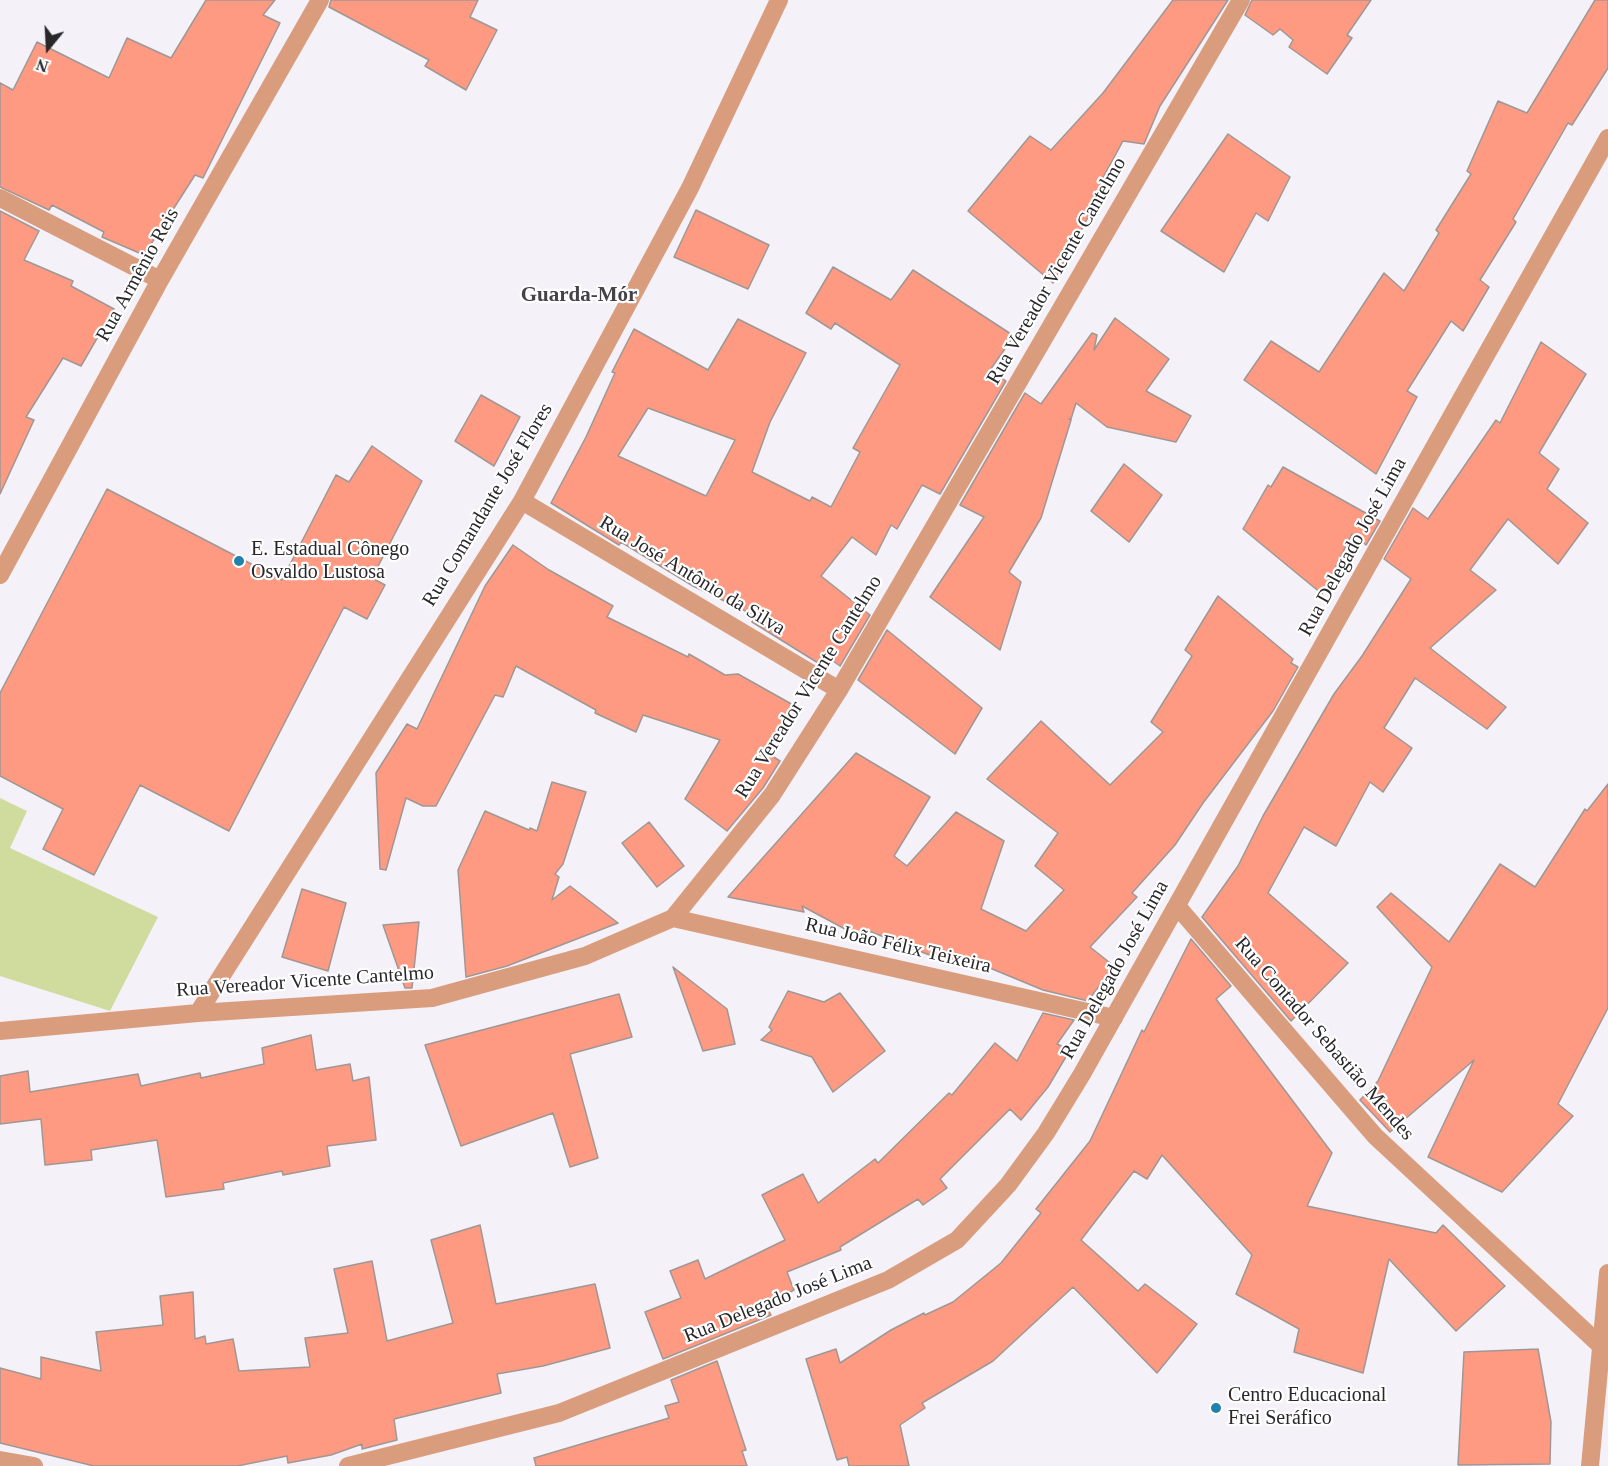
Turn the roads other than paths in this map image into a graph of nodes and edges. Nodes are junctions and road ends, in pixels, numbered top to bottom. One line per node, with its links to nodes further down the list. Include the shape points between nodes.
1 (320, 0): 6 (street, Rua Armênio Reis)
2 (779, 0): 7 (street, Rua Comandante José Flores, via 690,188)
3 (1241, 0): 9 (street, Rua Vereador Vicente Cantelmo)
4 (1608, 138): 10 (street, Rua Delegado José Lima)
5 (0, 198): 6 (street)
6 (160, 280): 8 (street, Rua Armênio Reis)
7 (522, 501): 9 (street, Rua José Antônio da Silva); 12 (street, Rua Comandante José Flores)
8 (0, 575)
9 (838, 690): 11 (street, Rua Vereador Vicente Cantelmo, via 772,795)
10 (1177, 906): 13 (street, Rua Delegado José Lima); 16 (street, Rua Contador Sebastião Mendes, via 1375,1136)
11 (673, 918): 12 (street, Rua Vereador Vicente Cantelmo, via 585,956 432,998); 13 (street, Rua João Félix Teixeira)
12 (198, 1012): 14 (street, Rua Vereador Vicente Cantelmo)
13 (1114, 1018): 19 (street, Rua Delegado José Lima, via 1046,1132 1008,1185 957,1240 888,1280 559,1413)
14 (0, 1031)
15 (1608, 1273): 16 (street)
16 (1601, 1346): 20 (street)
17 (0, 1460): 18 (street)
18 (34, 1466)
19 (348, 1466)
20 (1590, 1466)

